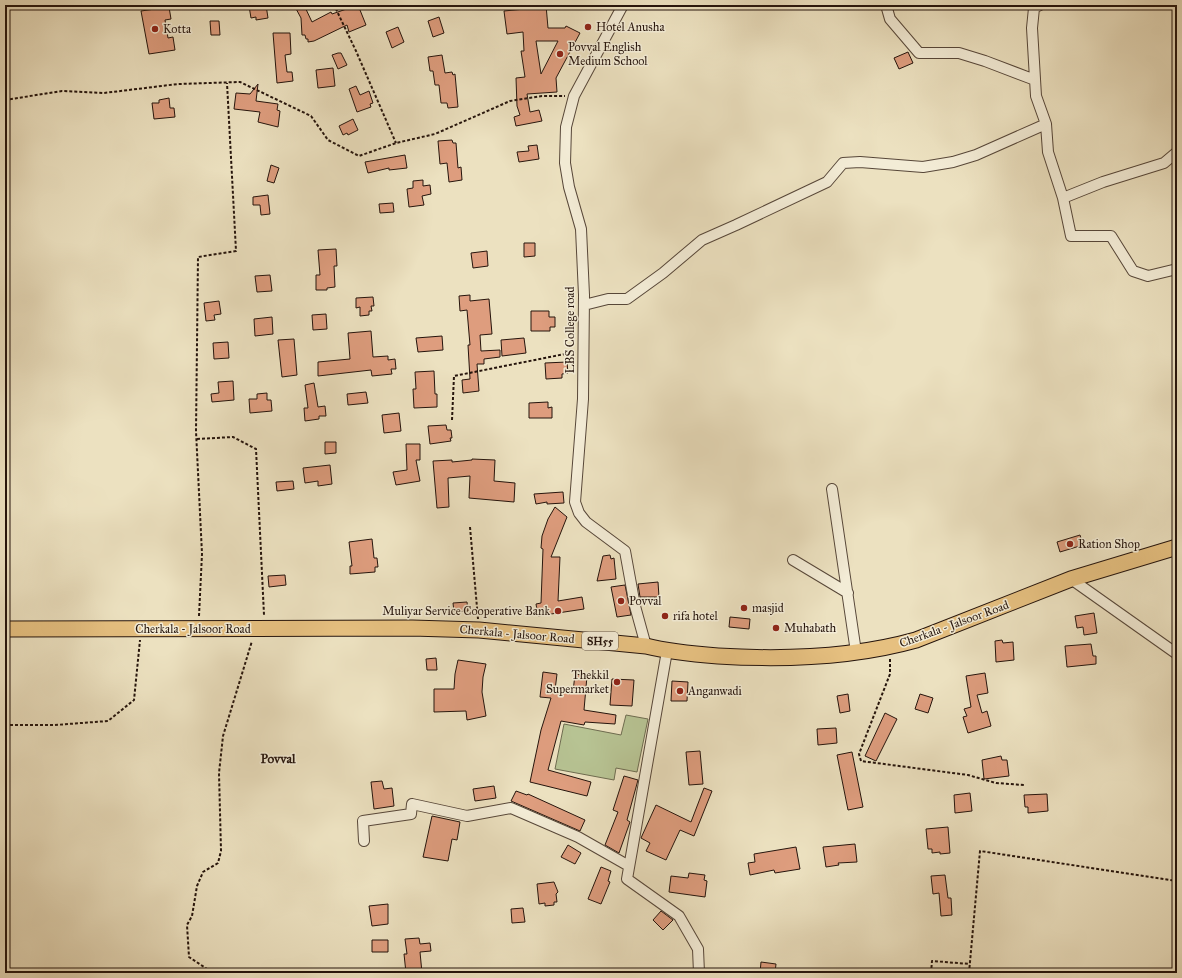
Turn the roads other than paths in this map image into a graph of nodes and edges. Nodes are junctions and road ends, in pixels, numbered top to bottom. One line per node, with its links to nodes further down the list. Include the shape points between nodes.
1 (623, 5): 9 (street, LBS College road, via 574,96 566,127 565,162 581,229)
2 (886, 5): 4 (street, via 890,19 919,53 959,54)
3 (1040, 5): 4 (street, via 1034,8 1032,28)
4 (1035, 80): 5 (street, via 1036,96)
5 (1046, 124): 7 (street, via 1048,152); 9 (street, via 954,162 923,167 843,163 827,182 702,240 627,299 608,299)
6 (1177, 152): 7 (street, via 1164,163)
7 (1062, 198): 8 (street, via 1071,236 1111,236 1133,271 1148,276)
8 (1177, 269)
9 (584, 305): 16 (street, LBS College road, via 583,399 575,502 586,522 625,551 635,606)
10 (832, 489): 14 (street)
11 (1177, 547): 13 (main road, Cherkala - Jalsoor Road / SH55)
12 (793, 560): 14 (street)
13 (1071, 579): 18 (main road, Cherkala - Jalsoor Road / SH55, via 916,640); 19 (street)
14 (848, 593): 18 (street)
15 (5, 629): 16 (main road, Cherkala - Jalsoor Road / SH55, via 412,628 479,630)
16 (646, 646): 17 (main road, Cherkala - Jalsoor Road / SH55)
17 (667, 652): 18 (main road, Cherkala - Jalsoor Road / SH55, via 792,658); 21 (street)
18 (856, 652)
19 (1177, 654)
20 (364, 841): 21 (street, via 363,821 411,814 412,804 467,816 511,808 578,837)
21 (629, 866): 22 (street, via 627,879 679,916 698,949)
22 (698, 973)

